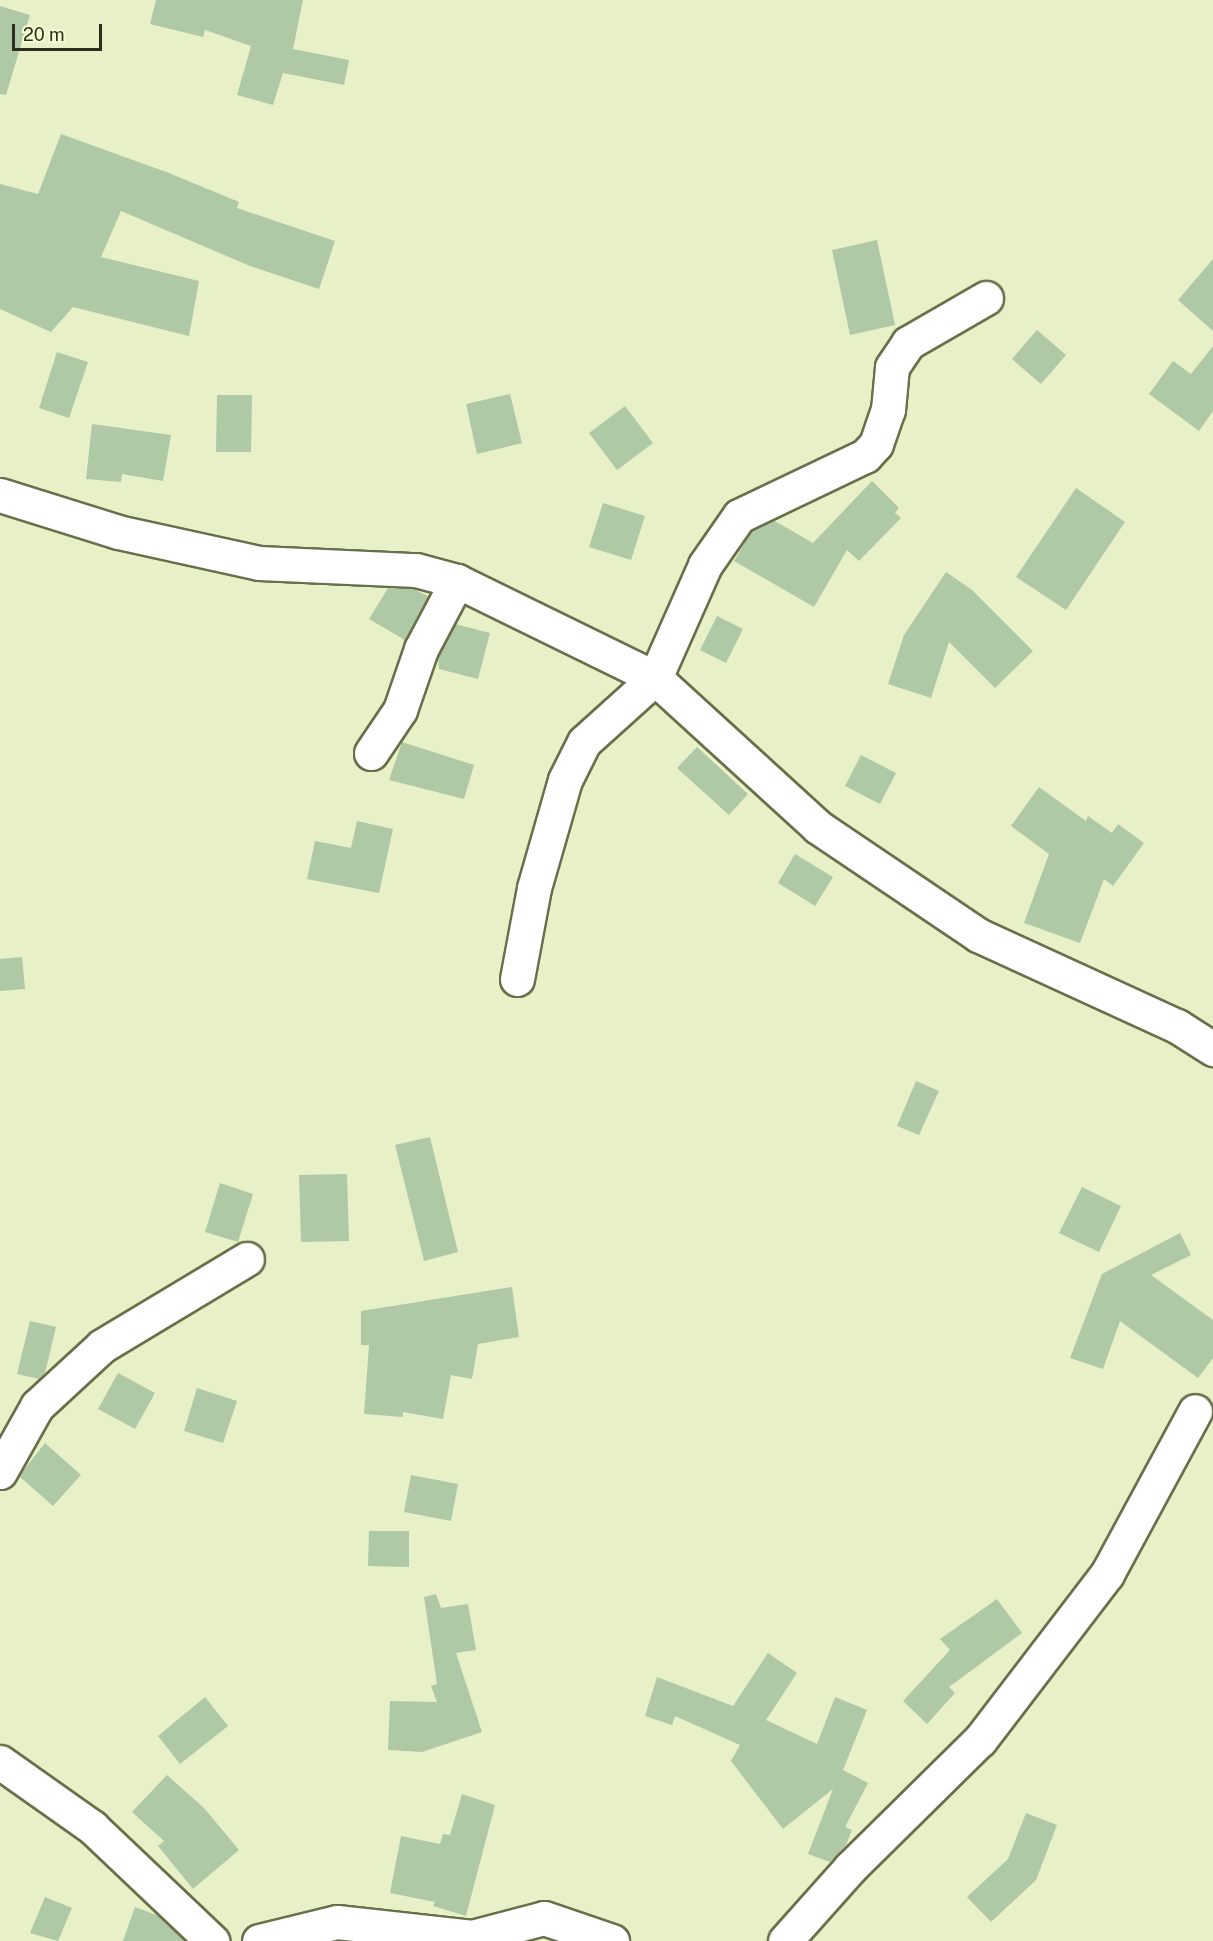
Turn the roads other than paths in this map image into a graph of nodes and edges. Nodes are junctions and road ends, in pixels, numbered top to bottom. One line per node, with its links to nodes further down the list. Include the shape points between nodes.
1 (986, 298): 4 (street, via 908,343 892,368 888,410 876,444 865,456 739,516 705,565)
2 (0, 495): 3 (street, via 117,532 259,563 416,570)
3 (457, 581): 4 (street); 5 (street, via 421,649 400,710)
4 (655, 678): 6 (street, via 584,742 565,780 534,888); 7 (street, via 818,826 978,935 1177,1026)
5 (371, 753)
6 (517, 979)
7 (1213, 1049)
8 (247, 1259): 10 (street, via 102,1346 38,1406)
9 (1195, 1411): 15 (street, via 1107,1574 980,1740 850,1868)
10 (0, 1472)
11 (0, 1762): 12 (street, via 92,1827)
12 (212, 1941)
13 (259, 1941): 14 (street, via 338,1922 472,1937 544,1918)
14 (612, 1941)
15 (785, 1941)

